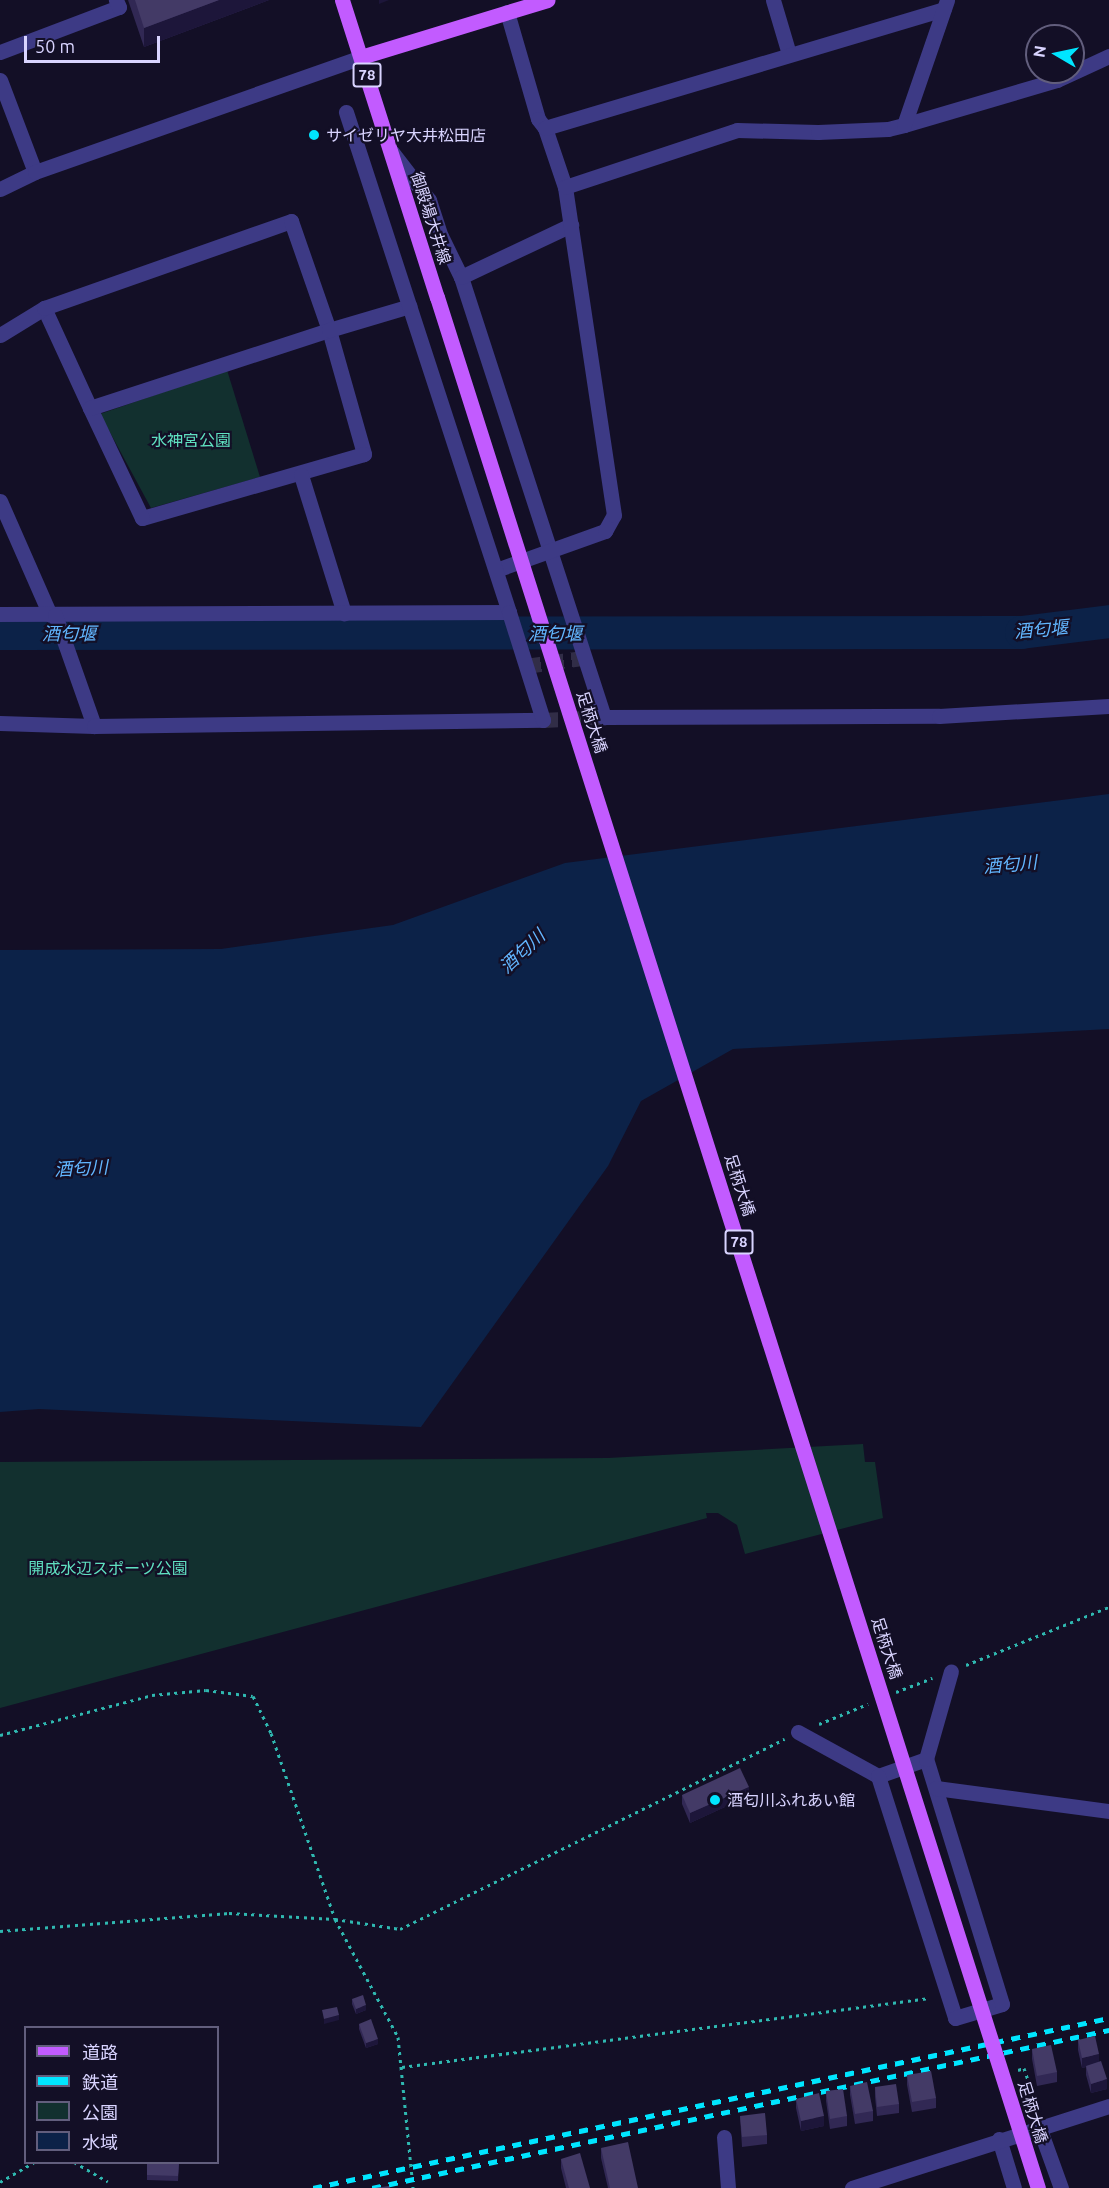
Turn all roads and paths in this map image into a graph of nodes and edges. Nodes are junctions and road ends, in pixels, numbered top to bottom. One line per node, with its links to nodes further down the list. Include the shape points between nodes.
1 (116, 0): 7 (street, via 118,7)
2 (342, 0): 10 (main road, 78)
3 (548, 0): 6 (main road)
4 (773, 0): 8 (street)
5 (946, 5): 8 (street); 13 (street)
6 (507, 12): 10 (main road); 14 (street, via 538,120)
7 (0, 52)
8 (789, 54): 14 (street)
9 (1109, 56): 13 (street, via 1057,80)
10 (361, 57): 15 (main road, 78); 16 (street)
11 (0, 80): 16 (street)
12 (346, 112): 22 (street)
13 (904, 124): 17 (street, via 888,129 818,132 736,130)
14 (545, 128): 17 (street)
15 (390, 150): 20 (street, via 429,200); 21 (main road, 御殿場大井線 / 78)
16 (35, 172): 18 (street)
17 (565, 187): 19 (street)
18 (0, 189)
19 (571, 225): 20 (street); 29 (street, via 614,515 605,531)
20 (461, 277): 29 (street)
21 (437, 297): 51 (main road, 足柄大橋 / 78, bridge)
22 (410, 306): 24 (street); 30 (street)
23 (44, 308): 24 (street, via 291,221); 25 (street); 26 (street)
24 (329, 330): 26 (street); 27 (street, via 364,454)
25 (0, 335)
26 (90, 408): 27 (street, via 142,518)
27 (302, 475): 31 (street)
28 (0, 501): 34 (street)
29 (552, 551): 30 (street); 35 (street, via 604,717 928,717)
30 (496, 570): 33 (street)
31 (344, 613): 33 (street); 34 (street)
32 (0, 614): 34 (street)
33 (511, 618): 37 (street, via 543,720)
34 (57, 624): 37 (street)
35 (1109, 706)
36 (0, 723): 37 (street)
37 (94, 726)
38 (1109, 1607): 39 (path)
39 (951, 1671): 40 (path); 44 (street)
40 (886, 1697)
41 (875, 1701): 42 (path)
42 (798, 1732): 45 (street); 48 (path, via 400,1929)
43 (0, 1735): 48 (path, via 152,1695 206,1690 253,1696 271,1733)
44 (926, 1759): 45 (street); 46 (street)
45 (878, 1776): 51 (street, via 955,2018)
46 (936, 1788): 47 (street); 51 (street, via 1002,2004)
47 (1109, 1811)
48 (334, 1919): 49 (path, via 229,1913); 52 (path, via 398,2037)
49 (0, 1931)
50 (930, 1998): 52 (path)
51 (982, 2010): 53 (main road, 足柄大橋 / 78, bridge)
52 (402, 2067): 62 (path)
53 (1002, 2074): 55 (path, via 1024,2068); 66 (main road, 足柄大橋 / 78, bridge)
54 (1109, 2106): 55 (street)
55 (1041, 2127): 57 (street); 67 (street)
56 (724, 2137): 63 (street)
57 (999, 2139): 64 (street); 65 (street)
58 (32, 2164): 60 (path)
59 (76, 2164): 61 (path)
60 (0, 2182)
61 (108, 2182)
62 (413, 2188)
63 (728, 2188)
64 (852, 2188)
65 (1014, 2188)
66 (1038, 2188)
67 (1061, 2188)

